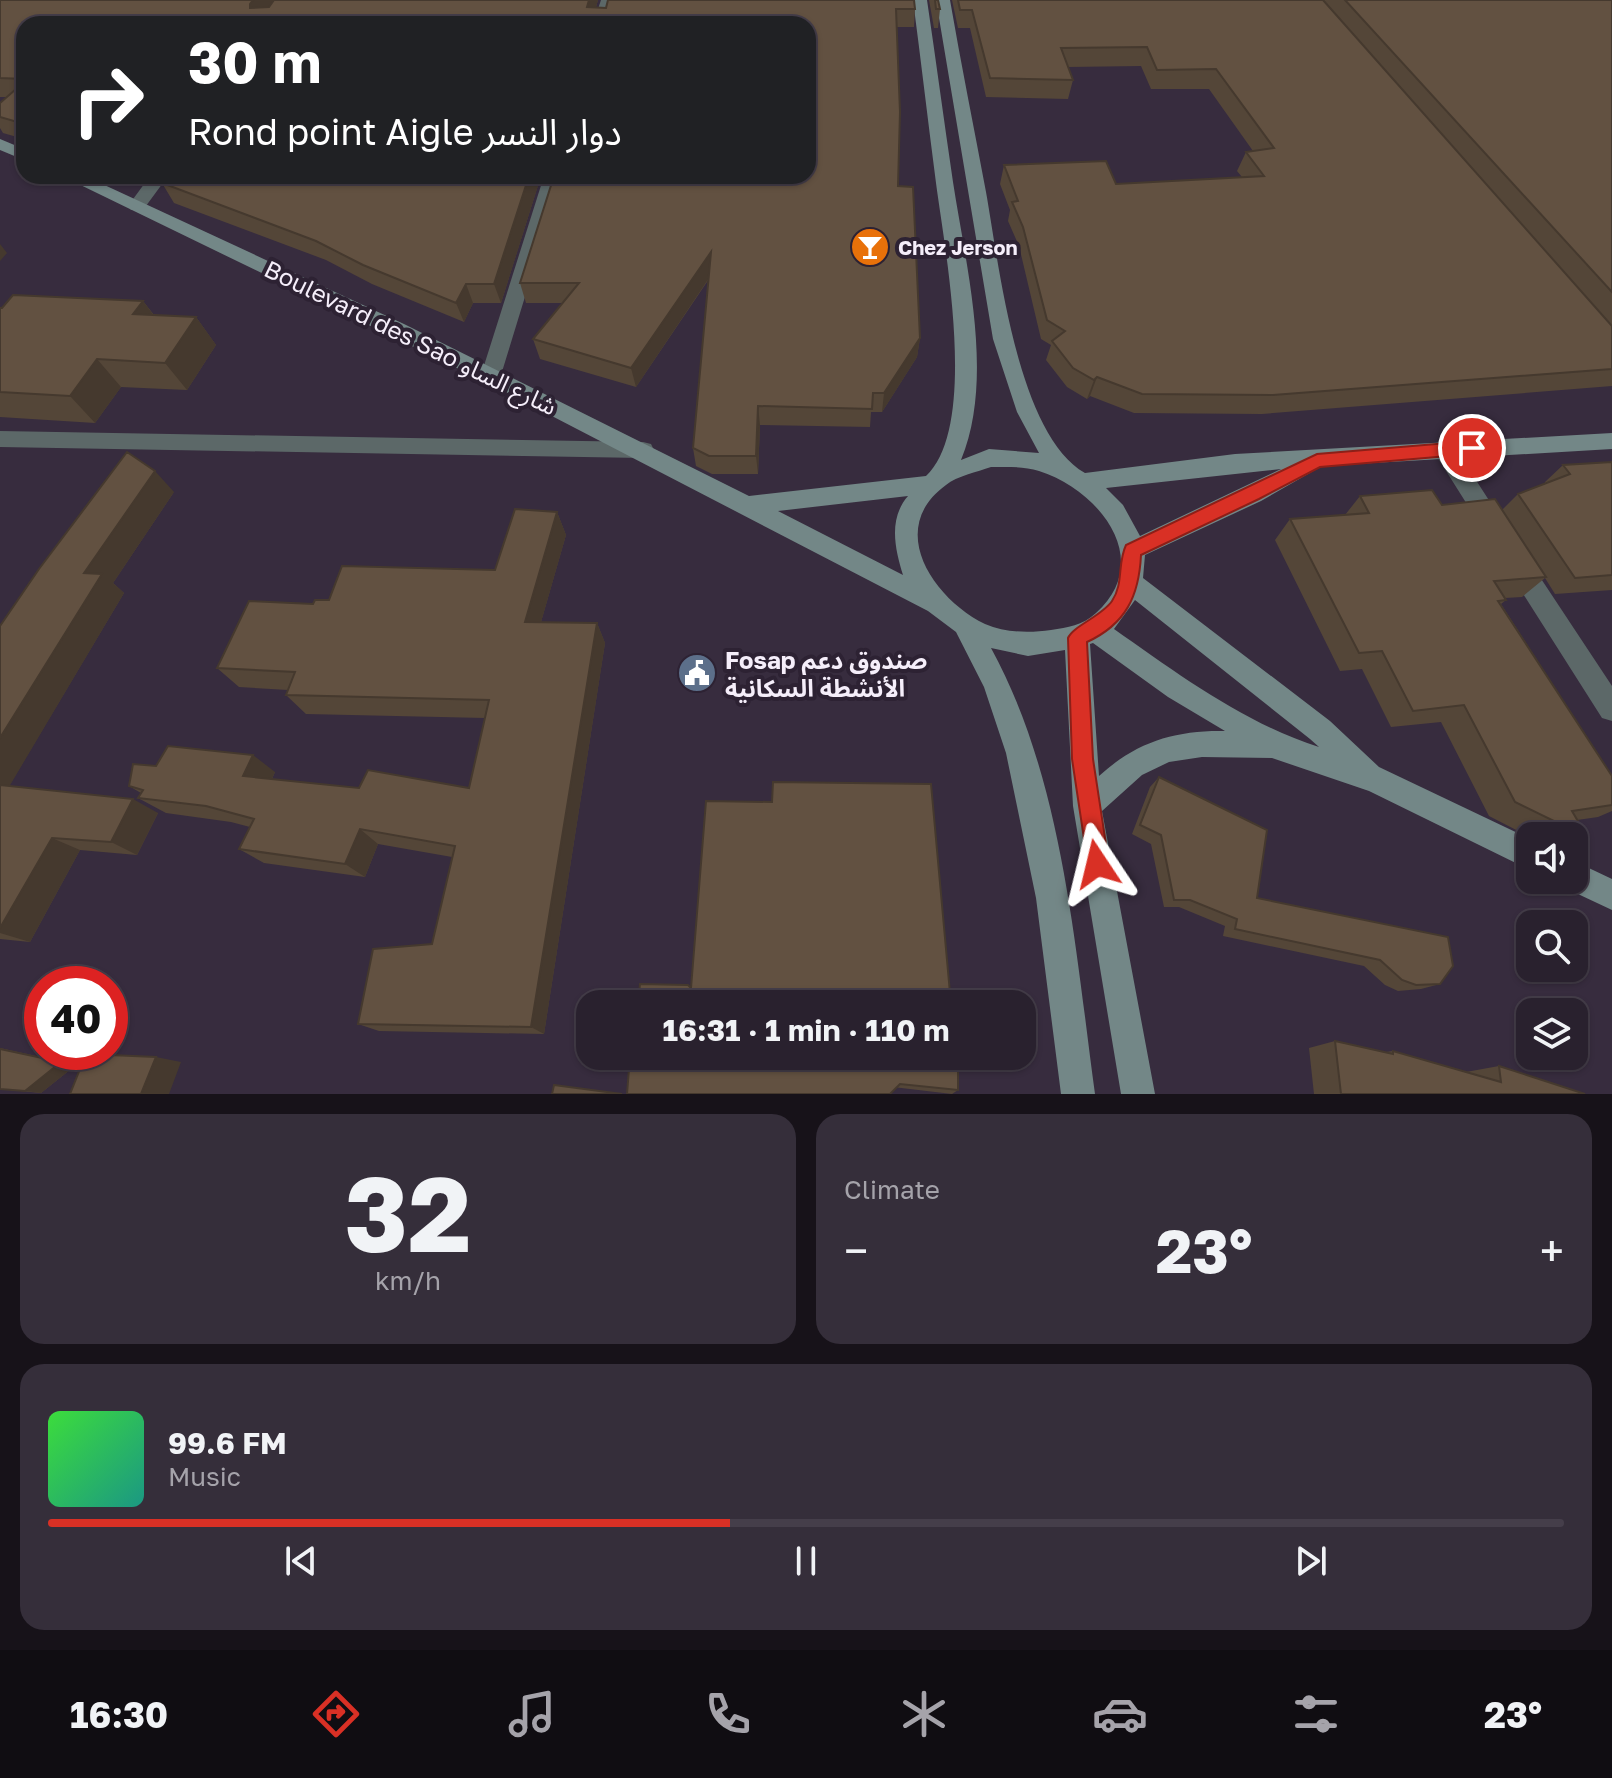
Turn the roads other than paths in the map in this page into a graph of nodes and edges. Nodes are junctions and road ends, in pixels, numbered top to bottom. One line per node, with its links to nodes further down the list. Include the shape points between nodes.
1 (920, 0): 14 (street, via 966,370 951,460)
2 (943, 0): 13 (street, via 1014,377 1049,455)
3 (89, 184): 6 (street, Boulevard des Sao شارع الساو)
4 (153, 184): 6 (street)
5 (551, 184): 7 (street)
6 (137, 206): 7 (street, Boulevard des Sao شارع الساو)
7 (491, 375): 11 (street, Boulevard des Sao شارع الساو)
8 (0, 439): 11 (street)
9 (1612, 441): 10 (street)
10 (1444, 449): 12 (street); 21 (street)
11 (643, 450): 15 (street, Boulevard des Sao شارع الساو)
12 (1317, 460): 13 (street); 16 (street)
13 (1074, 476): 14 (street, via 1027,460 989,458 965,463); 16 (street, via 1106,501 1123,524)
14 (935, 479): 15 (street); 18 (street, via 910,510 904,539 910,571)
15 (748, 505): 18 (street, Boulevard des Sao شارع الساو)
16 (1132, 550): 17 (street)
17 (1131, 583): 20 (street, via 1118,609); 23 (street)
18 (930, 601): 19 (street)
19 (968, 630): 20 (street, via 1023,645); 28 (street, via 1004,704 1030,792 1052,900)
20 (1086, 634): 22 (street); 24 (street)
21 (1612, 709)
22 (1275, 746): 23 (street); 24 (street, via 1209,745 1157,752 1138,761)
23 (1375, 779): 25 (street)
24 (1087, 806): 29 (street)
25 (1516, 848)
26 (1588, 883): 27 (street)
27 (1612, 895)
28 (1078, 1094)
29 (1138, 1094)

